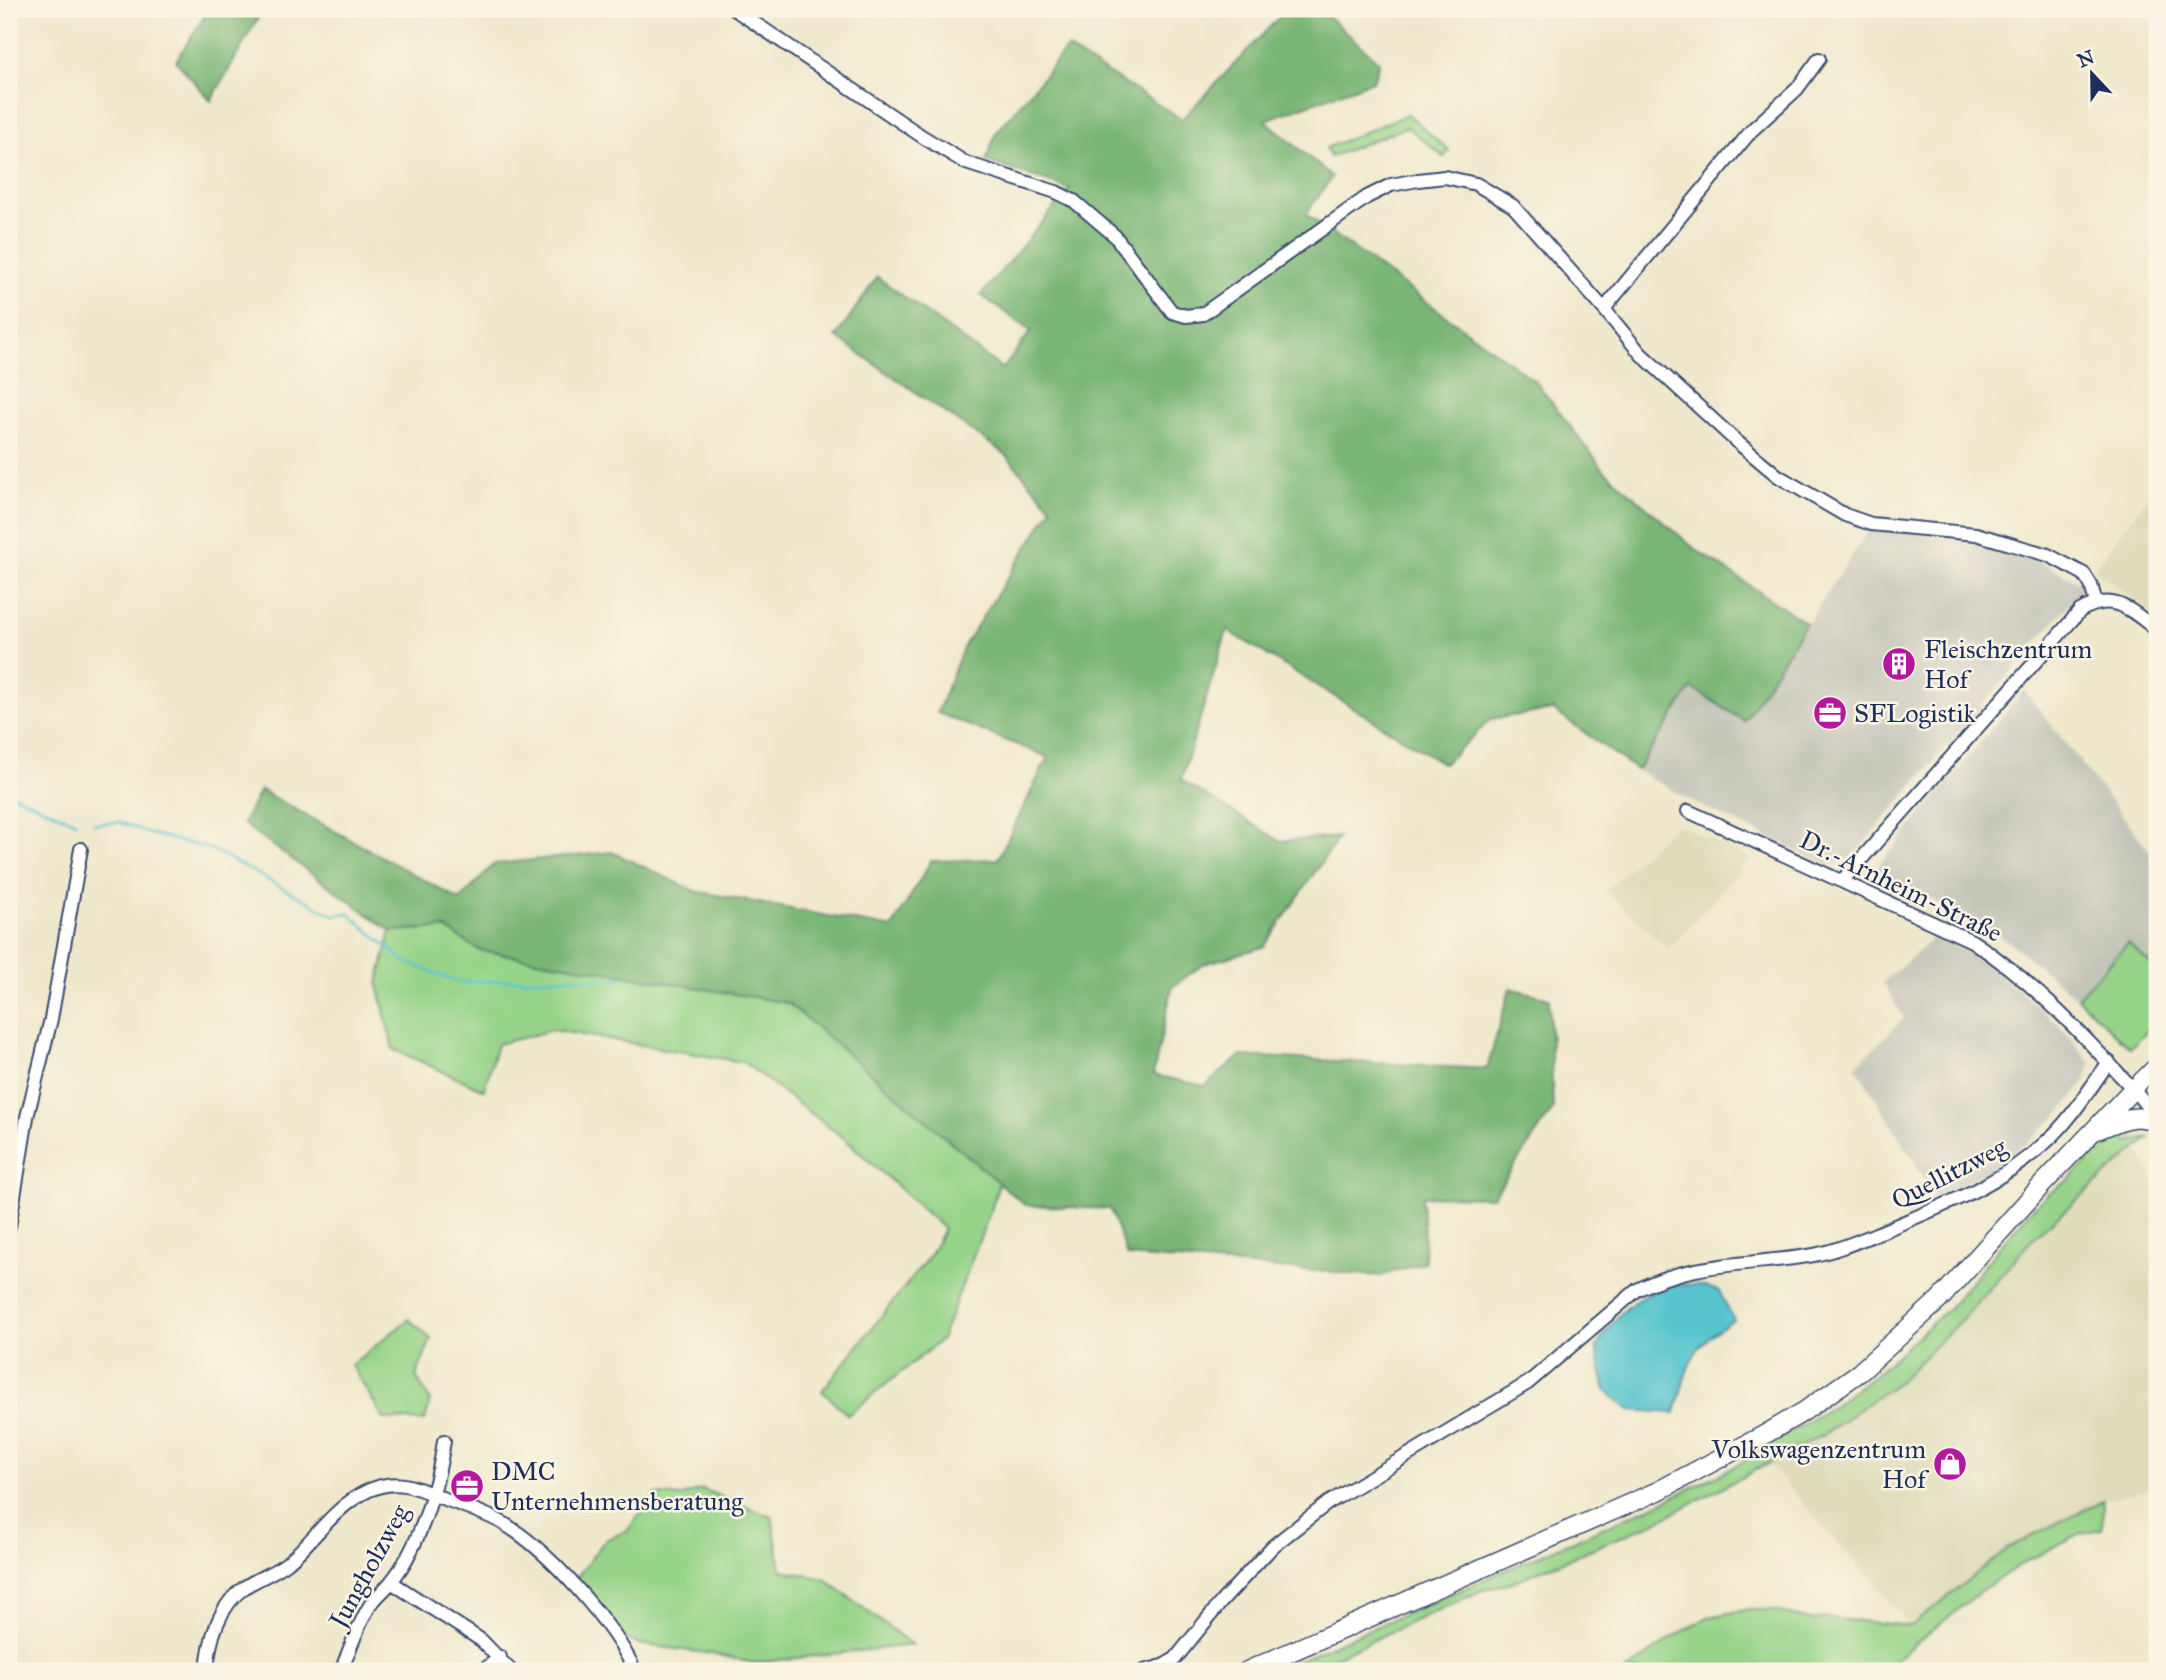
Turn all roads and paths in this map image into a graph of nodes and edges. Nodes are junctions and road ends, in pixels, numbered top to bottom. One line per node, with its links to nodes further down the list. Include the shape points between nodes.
1 (734, 9): 3 (street, via 966,163 1074,201 1115,236 1172,312 1203,314 1367,197 1391,185 1445,177 1476,184 1513,206)
2 (1819, 59): 3 (street, via 1797,89 1752,130)
3 (1604, 309): 4 (street, via 1641,354 1778,476 1845,515 1871,524 1976,534 2048,555 2084,573)
4 (2096, 603): 5 (street, via 2125,606); 8 (street, via 2080,611)
5 (2157, 630)
6 (1688, 811): 8 (street, Dr.-Arnheim-Straße)
7 (81, 849): 14 (street)
8 (1843, 880): 9 (street, Dr.-Arnheim-Straße, via 1972,941 2042,993)
9 (2109, 1062): 11 (street, Dr.-Arnheim-Straße); 24 (street, Quellitzweg, via 2049,1140 1995,1180 1944,1206 1812,1256 1680,1273 1637,1290 1528,1383 1298,1525 1222,1601 1175,1659)
10 (2157, 1065): 11 (main road)
11 (2133, 1089): 12 (street, Dr.-Arnheim-Straße); 13 (highway)
12 (2156, 1125): 13 (highway, via 2132,1117)
13 (2090, 1132): 25 (highway, via 1924,1315 1860,1372 1803,1412 1658,1490)
14 (9, 1227)
15 (444, 1441): 16 (street, Jungholzweg)
16 (433, 1494): 17 (street, Jungholzweg, via 419,1532); 19 (street, via 411,1484 383,1485 355,1497 285,1564 230,1600 216,1624); 23 (street, via 502,1523 532,1545 612,1631)
17 (391, 1582): 18 (street); 20 (street, Jungholzweg, via 370,1605)
18 (500, 1657): 21 (street); 22 (street)
19 (207, 1671)
20 (341, 1671)
21 (483, 1671)
22 (511, 1671)
23 (635, 1671)
24 (1144, 1671)
25 (1247, 1671)

